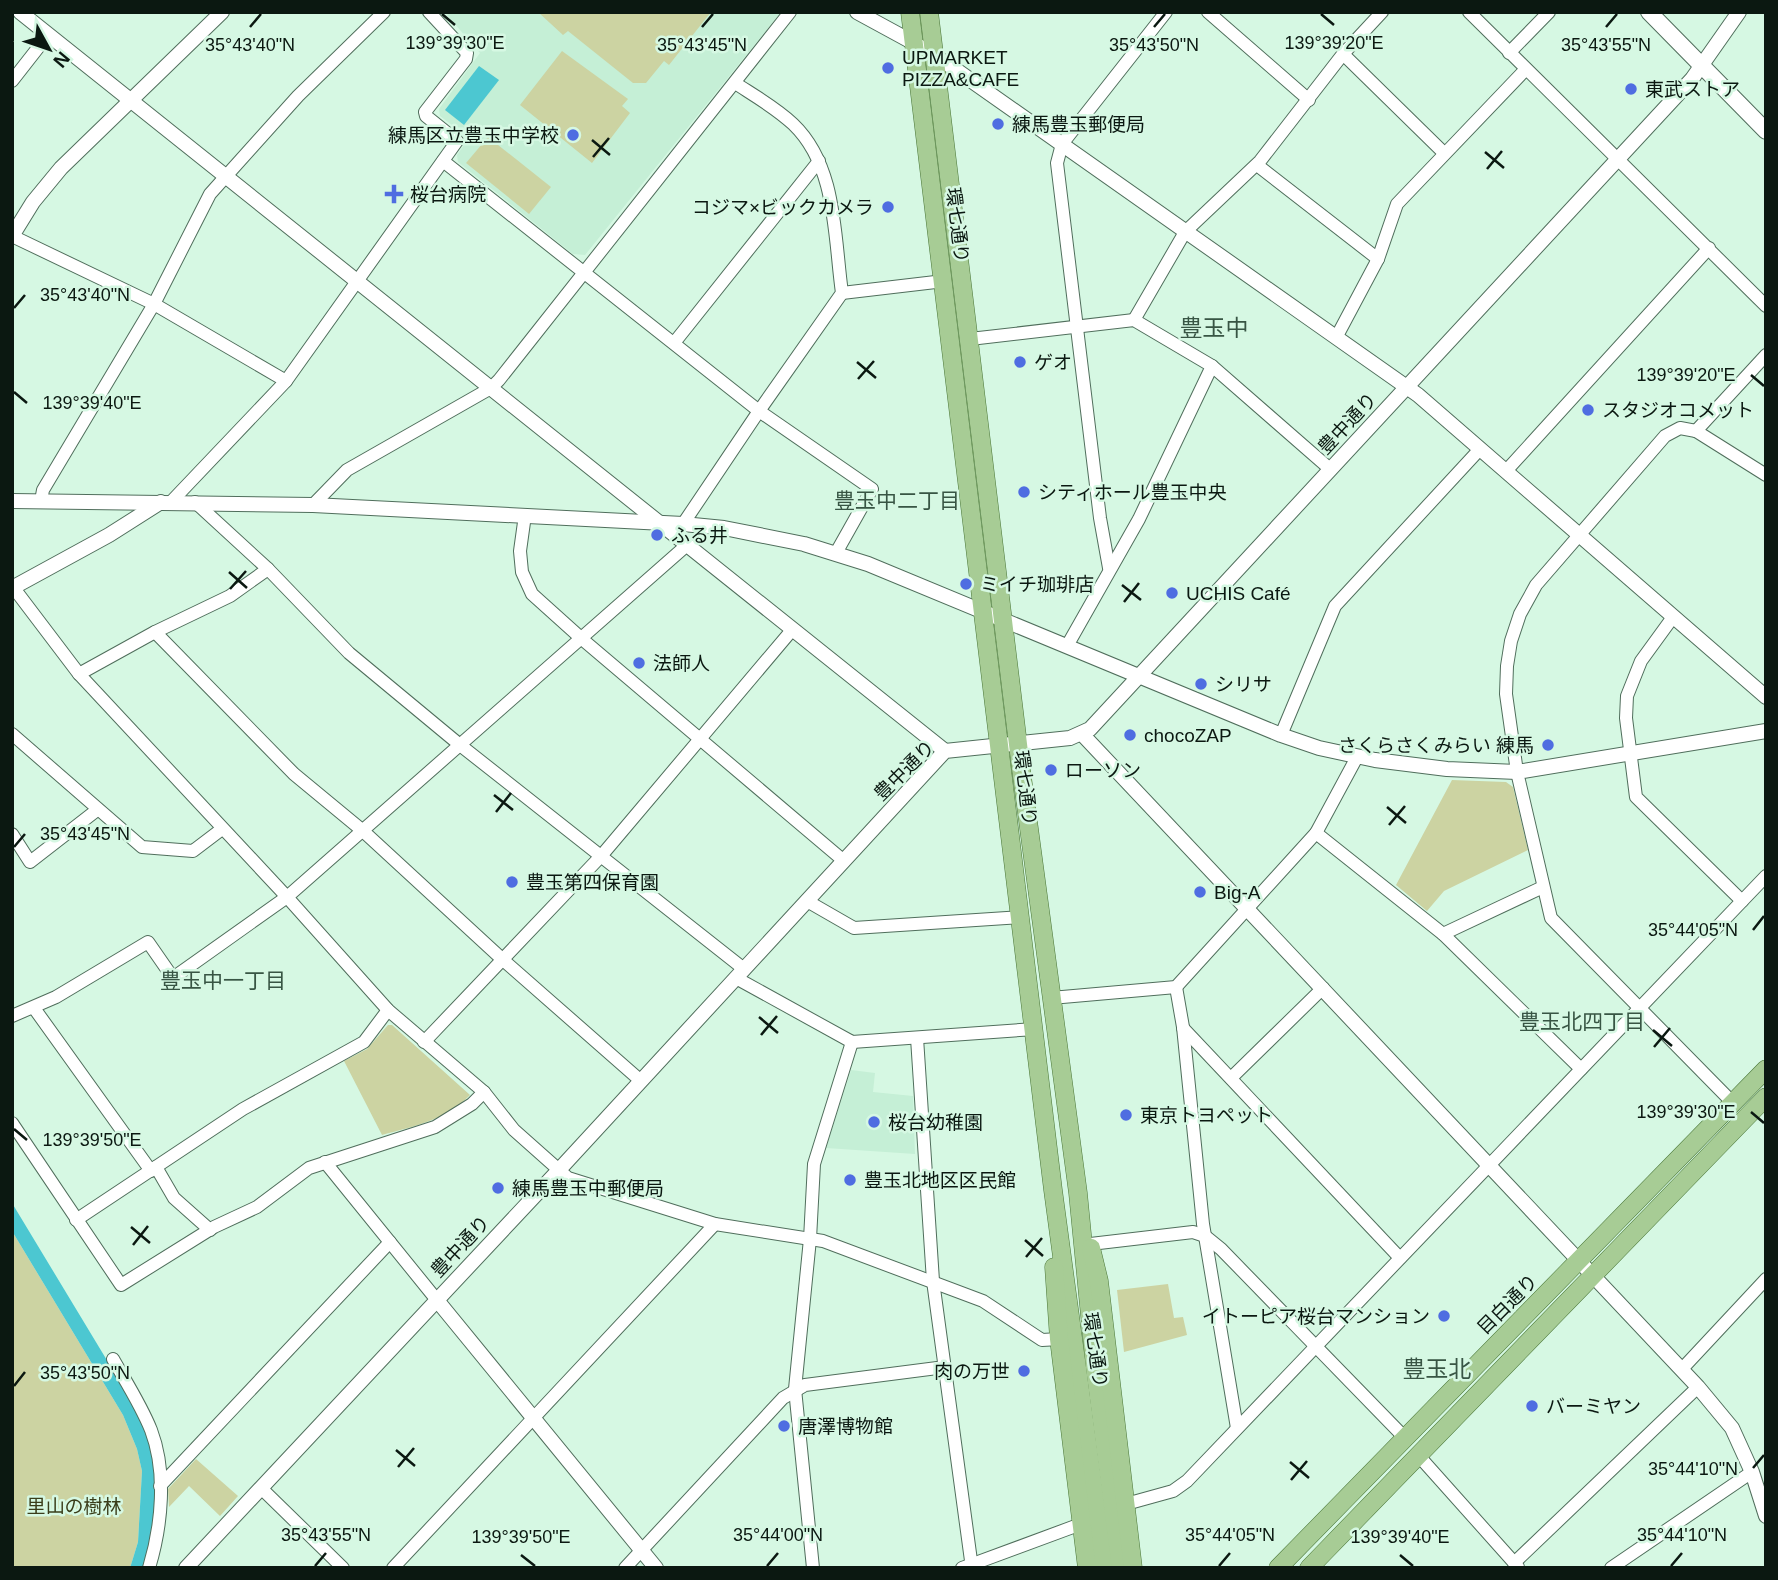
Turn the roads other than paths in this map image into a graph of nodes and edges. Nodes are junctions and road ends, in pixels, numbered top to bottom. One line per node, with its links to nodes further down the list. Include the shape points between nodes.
1 (20, 12): 16 (street)
2 (384, 12): 34 (street, via 298,96)
3 (429, 12): 32 (street, via 467,53 425,112 457,141)
4 (790, 12): 24 (street)
5 (857, 12): 17 (street)
6 (911, 12): 17 (main road, 環七通り)
7 (929, 12): 20 (main road, 環七通り)
8 (1166, 12): 28 (street)
9 (1208, 12): 26 (street)
10 (1382, 12): 19 (street)
11 (1469, 12): 18 (street)
12 (1549, 12): 18 (street)
13 (1649, 12): 21 (main road)
14 (1739, 12): 21 (street, 豊中通り)
15 (217, 13): 25 (street)
16 (48, 35): 23 (street); 25 (street)
17 (914, 43): 20 (street); 41 (main road, 環七通り)
18 (1510, 53): 22 (street)
19 (1343, 54): 26 (street); 29 (street)
20 (935, 55): 28 (street); 48 (main road, 環七通り)
21 (1703, 67): 27 (main road); 30 (street, 豊中通り)
22 (1526, 69): 29 (street); 30 (street)
23 (12, 81)
24 (736, 83): 31 (street, via 794,125); 39 (street)
25 (130, 100): 34 (street); 36 (street, via 61,168)
26 (1309, 100): 33 (street)
27 (1766, 131)
28 (1062, 145): 35 (street); 46 (street, via 1057,163)
29 (1444, 153): 38 (street, via 1397,204)
30 (1618, 160): 37 (street); 53 (street, 豊中通り)
31 (818, 161): 42 (street, via 827,181); 49 (street)
32 (443, 162): 39 (street); 40 (street)
33 (1256, 165): 35 (street); 38 (street)
34 (226, 176): 40 (street); 43 (street, via 209,194)
35 (1185, 232): 45 (street); 47 (street)
36 (12, 236): 43 (street)
37 (1709, 248): 44 (street); 59 (street)
38 (1378, 259): 47 (street)
39 (584, 272): 49 (street); 54 (street)
40 (358, 281): 52 (street); 54 (street)
41 (944, 281): 42 (street); 75 (main road, 環七通り)
42 (842, 292): 55 (street)
43 (154, 304): 52 (street); 61 (street)
44 (1766, 306)
45 (1134, 320): 46 (street); 51 (street)
46 (1077, 326): 48 (street); 72 (street)
47 (1336, 336): 53 (street)
48 (970, 339): 77 (main road, 環七通り)
49 (674, 343): 55 (street)
50 (1766, 355): 56 (street)
51 (1212, 366): 58 (street); 72 (street, via 1139,519)
52 (286, 381): 63 (street)
53 (1407, 387): 57 (street); 58 (street, 豊中通り)
54 (491, 388): 65 (street, via 346,470); 67 (street)
55 (759, 411): 68 (street); 71 (street, via 873,489)
56 (1696, 431): 60 (street); 69 (street, via 1680,428 1665,436)
57 (1480, 449): 59 (street); 88 (street, via 1335,606)
58 (1330, 469): 83 (street, 豊中通り)
59 (1506, 471): 69 (street)
60 (1766, 475)
61 (41, 500): 62 (street); 63 (street)
62 (12, 501)
63 (166, 502): 64 (street); 74 (street)
64 (195, 502): 65 (street); 73 (street)
65 (313, 505): 66 (street)
66 (525, 515): 67 (street); 80 (street, via 520,551 522,572 532,594)
67 (660, 524): 68 (street); 70 (street)
68 (683, 524): 71 (street, via 751,533)
69 (1578, 535): 76 (street); 95 (street, via 1536,585 1511,641 1506,681)
70 (687, 545): 78 (street); 80 (street)
71 (836, 553): 75 (street)
72 (1109, 568): 81 (street)
73 (268, 569): 79 (street, via 230,596); 90 (street, via 349,653)
74 (13, 588): 82 (street)
75 (983, 611): 77 (street); 91 (main road, 環七通り)
76 (1673, 617): 84 (street); 93 (street, via 1630,684 1625,707)
77 (1003, 619): 81 (street); 91 (main road, 環七通り)
78 (792, 630): 89 (street); 92 (street)
79 (155, 632): 82 (street); 98 (street, via 294,774)
80 (582, 639): 89 (street); 90 (street)
81 (1067, 646): 83 (street)
82 (79, 674): 97 (street)
83 (1139, 676): 87 (street, 豊中通り); 88 (street)
84 (1766, 697)
85 (1766, 730): 93 (street)
86 (12, 734): 96 (street)
87 (1082, 734): 91 (street, 豊中通り); 108 (street)
88 (1282, 735): 94 (street)
89 (700, 739): 101 (street); 102 (street)
90 (460, 745): 98 (street); 101 (street)
91 (1009, 745): 92 (street, 豊中通り); 109 (main road, 環七通り); 115 (main road, 環七通り)
92 (945, 751): 102 (street, 豊中通り)
93 (1630, 754): 95 (street); 107 (street, via 1636,797)
94 (1357, 757): 95 (street, via 1447,769); 100 (street)
95 (1517, 772): 104 (street)
96 (97, 810): 97 (street, via 142,847 193,851); 99 (street, via 30,862)
97 (222, 829): 105 (street)
98 (363, 831): 105 (street); 111 (street)
99 (12, 834)
100 (1316, 834): 108 (street); 110 (street)
101 (602, 855): 111 (street); 112 (street)
102 (844, 861): 106 (street, 豊中通り)
103 (1766, 876): 107 (street)
104 (1543, 887): 110 (street); 116 (street, via 1551,918)
105 (287, 897): 117 (street, via 173,978 148,942); 118 (street)
106 (807, 901): 109 (street, via 854,928); 112 (street, 豊中通り)
107 (1742, 901): 116 (street)
108 (1247, 908): 113 (street); 114 (street)
109 (1022, 917): 121 (main road, 環七通り)
110 (1443, 934): 125 (street)
111 (502, 959): 123 (street); 128 (street)
112 (740, 973): 124 (street); 128 (street, 豊中通り)
113 (1176, 987): 115 (street); 120 (street)
114 (1323, 988): 127 (street); 134 (street)
115 (1051, 998): 144 (main road, 環七通り)
116 (1641, 1007): 125 (street); 131 (street)
117 (34, 1008): 119 (street); 135 (street)
118 (388, 1010): 123 (street); 135 (street, via 364,1042 243,1109)
119 (12, 1016)
120 (1183, 1027): 127 (street); 141 (street)
121 (1035, 1029): 122 (street); 137 (main road, 環七通り)
122 (917, 1038): 124 (street); 148 (street)
123 (424, 1042): 129 (street)
124 (852, 1042): 142 (street, via 814,1164)
125 (1581, 1069): 134 (street)
126 (1766, 1069): 131 (main road, 目白通り)
127 (1231, 1078): 145 (street)
128 (640, 1081): 136 (street, 豊中通り)
129 (484, 1091): 133 (street, via 435,1127); 136 (street, via 514,1130)
130 (1766, 1097): 147 (main road)
131 (1732, 1103): 146 (main road, 目白通り)
132 (12, 1123): 138 (street)
133 (325, 1162): 140 (street, via 309,1168 257,1208); 143 (street)
134 (1489, 1165): 145 (street); 146 (street)
135 (153, 1169): 138 (street); 140 (street, via 174,1198)
136 (558, 1171): 139 (street); 150 (street, 豊中通り)
137 (1053, 1190): 151 (main road); 155 (main road, 環七通り)
138 (76, 1220): 140 (street, via 121,1285)
139 (715, 1224): 142 (street); 159 (street)
140 (210, 1230)
141 (1205, 1236): 144 (street, via 1193,1232); 152 (street); 160 (street)
142 (810, 1239): 148 (street); 158 (street)
143 (390, 1242): 150 (street); 164 (street)
144 (1086, 1245): 155 (main road, 環七通り); 166 (main road, via 1099,1281)
145 (1400, 1258): 152 (street)
146 (1579, 1260): 147 (street); 161 (main road, 目白通り)
147 (1592, 1275): 156 (street); 162 (main road)
148 (933, 1281): 151 (street, via 983,1301 1042,1340); 154 (street)
149 (1764, 1284): 156 (street)
150 (436, 1299): 159 (street); 165 (street, 豊中通り)
151 (1059, 1339): 168 (main road)
152 (1315, 1346): 160 (street); 161 (street)
153 (113, 1359): 164 (street, via 151,1431)
154 (945, 1367): 158 (street); 171 (street)
155 (1086, 1368): 180 (main road, 環七通り); 181 (main road, 環七通り)
156 (1682, 1370): 157 (street)
157 (1698, 1387): 163 (street, via 1732,1428); 170 (street)
158 (795, 1389): 169 (street); 178 (street)
159 (534, 1419): 169 (street); 175 (street)
160 (1237, 1428): 166 (street, via 1180,1487)
161 (1405, 1438): 183 (main road, 目白通り)
162 (1418, 1455): 170 (street); 184 (main road)
163 (1752, 1472): 167 (street); 185 (street)
164 (160, 1486): 172 (street)
165 (261, 1488): 173 (street, 豊中通り); 174 (street)
166 (1126, 1504): 182 (main road)
167 (1766, 1516)
168 (1081, 1524): 171 (street); 179 (main road)
169 (641, 1550): 176 (street); 177 (street)
170 (1516, 1565)
171 (969, 1567)
172 (149, 1568)
173 (186, 1568)
174 (343, 1568)
175 (393, 1568)
176 (625, 1568)
177 (656, 1568)
178 (813, 1568)
179 (1087, 1568)
180 (1104, 1568)
181 (1121, 1568)
182 (1133, 1568)
183 (1278, 1568)
184 (1309, 1568)
185 (1611, 1568)

